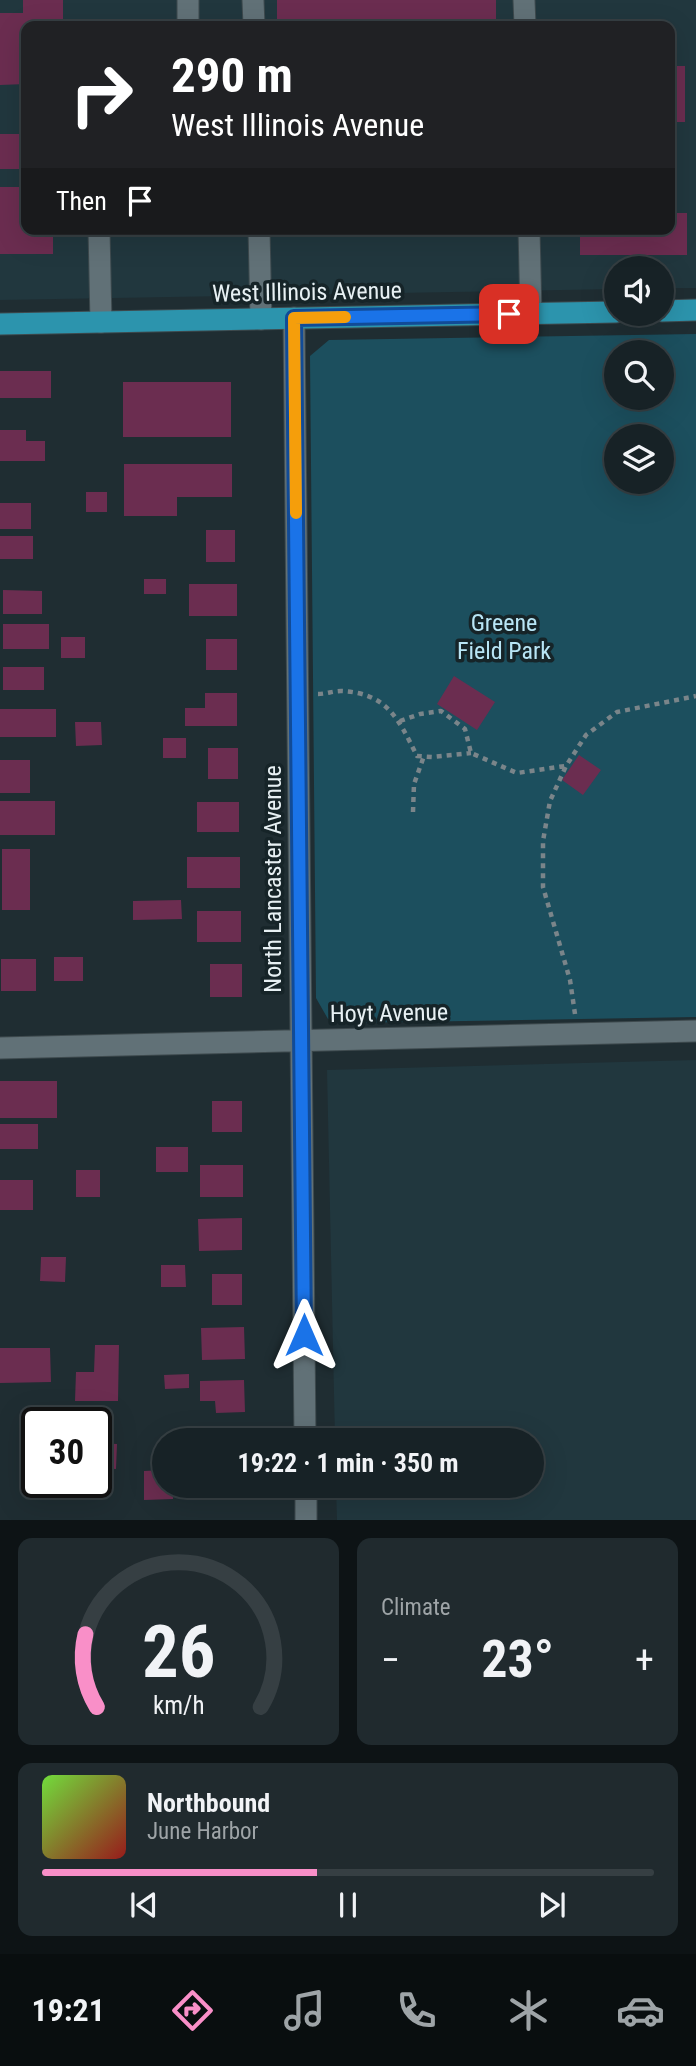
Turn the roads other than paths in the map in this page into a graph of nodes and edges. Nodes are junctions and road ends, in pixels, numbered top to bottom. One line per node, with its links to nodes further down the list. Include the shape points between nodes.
1 (188, 0): 4 (street)
2 (253, 0): 5 (street)
3 (524, 0): 6 (street)
4 (188, 21)
5 (254, 21)
6 (525, 21)
7 (99, 235): 16 (street)
8 (259, 235): 15 (street)
9 (529, 235): 13 (street)
10 (696, 310): 11 (main road)
11 (674, 311)
12 (604, 312): 13 (main road, West Illinois Avenue)
13 (531, 314): 14 (main road, West Illinois Avenue)
14 (294, 318): 15 (main road, West Illinois Avenue); 19 (street, North Lancaster Avenue)
15 (261, 319): 16 (main road, West Illinois Avenue)
16 (101, 322): 17 (main road, West Illinois Avenue)
17 (0, 324)
18 (696, 1031): 19 (street, Hoyt Avenue)
19 (300, 1042): 20 (street, Hoyt Avenue); 21 (street, North Lancaster Avenue)
20 (0, 1048)
21 (305, 1428)
22 (306, 1498): 23 (street)
23 (306, 1520)

